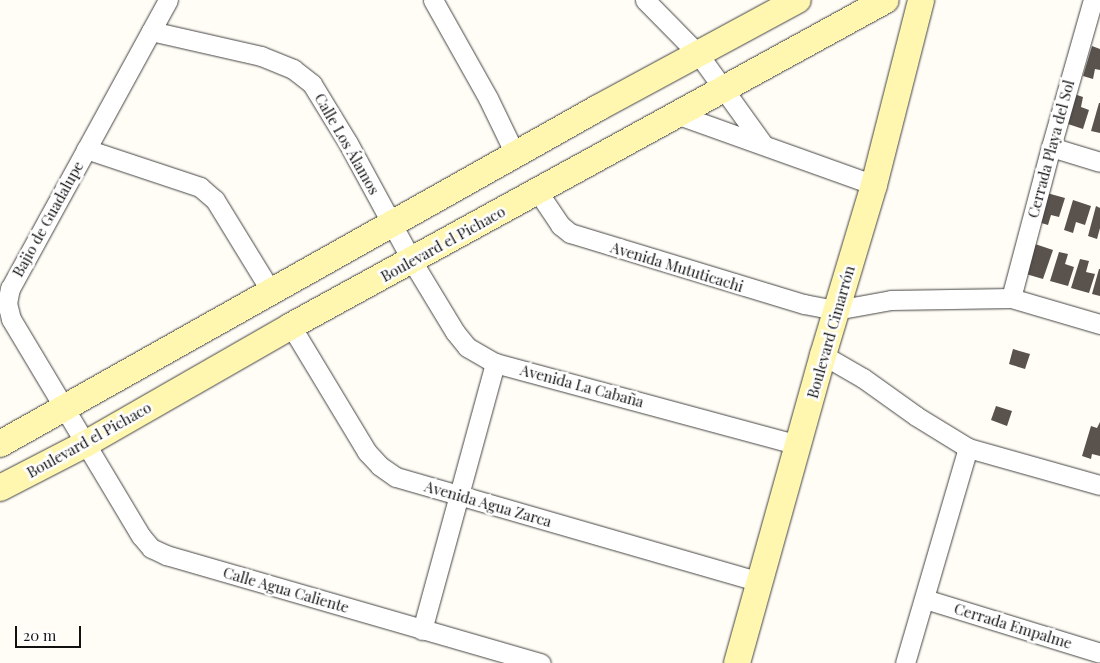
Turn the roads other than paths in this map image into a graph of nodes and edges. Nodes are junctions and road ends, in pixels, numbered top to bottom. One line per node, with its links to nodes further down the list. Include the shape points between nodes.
1 (168, 0): 8 (street, Bajio de Guadalupe)
2 (433, 0): 15 (street, via 488,98)
3 (645, 0): 9 (street)
4 (798, 0): 9 (street)
5 (886, 0): 10 (street, Boulevard el Pichaco)
6 (921, 0): 17 (street, Boulevard Cimarrón)
7 (1093, 0): 13 (street, Cerrada Playa del Sol)
8 (150, 31): 14 (street, Bajio de Guadalupe); 19 (street, Calle Los Álamos, via 260,56 293,69 312,84)
9 (699, 54): 10 (street); 15 (street)
10 (723, 88): 11 (street, Boulevard el Pichaco); 12 (street)
11 (676, 114): 12 (street); 18 (street, Boulevard el Pichaco)
12 (763, 144): 17 (street)
13 (1051, 147): 16 (street, Cerrada Playa del Sol); 22 (street, Cerrada Playa del Sol)
14 (86, 149): 21 (street, via 200,187 216,200); 28 (street, Bajio de Guadalupe, via 10,288 7,304 11,318)
15 (516, 156): 19 (street)
16 (1100, 162)
17 (874, 185): 23 (street, Boulevard Cimarrón)
18 (538, 192): 20 (street, Boulevard el Pichaco); 23 (street, Avenida Mututicachi, via 560,225 570,233 737,285)
19 (393, 223): 20 (street, Calle Los Álamos); 21 (street)
20 (412, 261): 25 (street, Boulevard el Pichaco); 27 (street, Avenida La Cabaña, via 455,332 468,347)
21 (272, 293): 28 (street)
22 (1011, 298): 23 (street, via 891,300); 24 (street)
23 (836, 310): 26 (street, Boulevard Cimarrón)
24 (1100, 324)
25 (292, 326): 29 (street, Boulevard el Pichaco); 35 (street, Avenida Agua Zarca, via 367,452 380,466 396,478)
26 (823, 355): 31 (street, Boulevard Cimarrón); 32 (street)
27 (495, 363): 31 (street, Avenida La Cabaña); 35 (street)
28 (64, 408): 29 (street, Bajio de Guadalupe); 30 (street)
29 (87, 443): 34 (street, Boulevard el Pichaco); 38 (street, Calle Agua Caliente, via 151,548)
30 (0, 444)
31 (799, 445): 36 (street, Boulevard Cimarrón)
32 (968, 448): 33 (street); 37 (street)
33 (1100, 485)
34 (0, 488)
35 (458, 496): 36 (street, Avenida Agua Zarca); 38 (street)
36 (760, 582): 41 (street, Boulevard Cimarrón)
37 (925, 599): 39 (street, Cerrada Empalme); 42 (street)
38 (422, 630): 40 (street, Calle Agua Caliente)
39 (1100, 653)
40 (541, 663)
41 (737, 663)
42 (905, 663)

